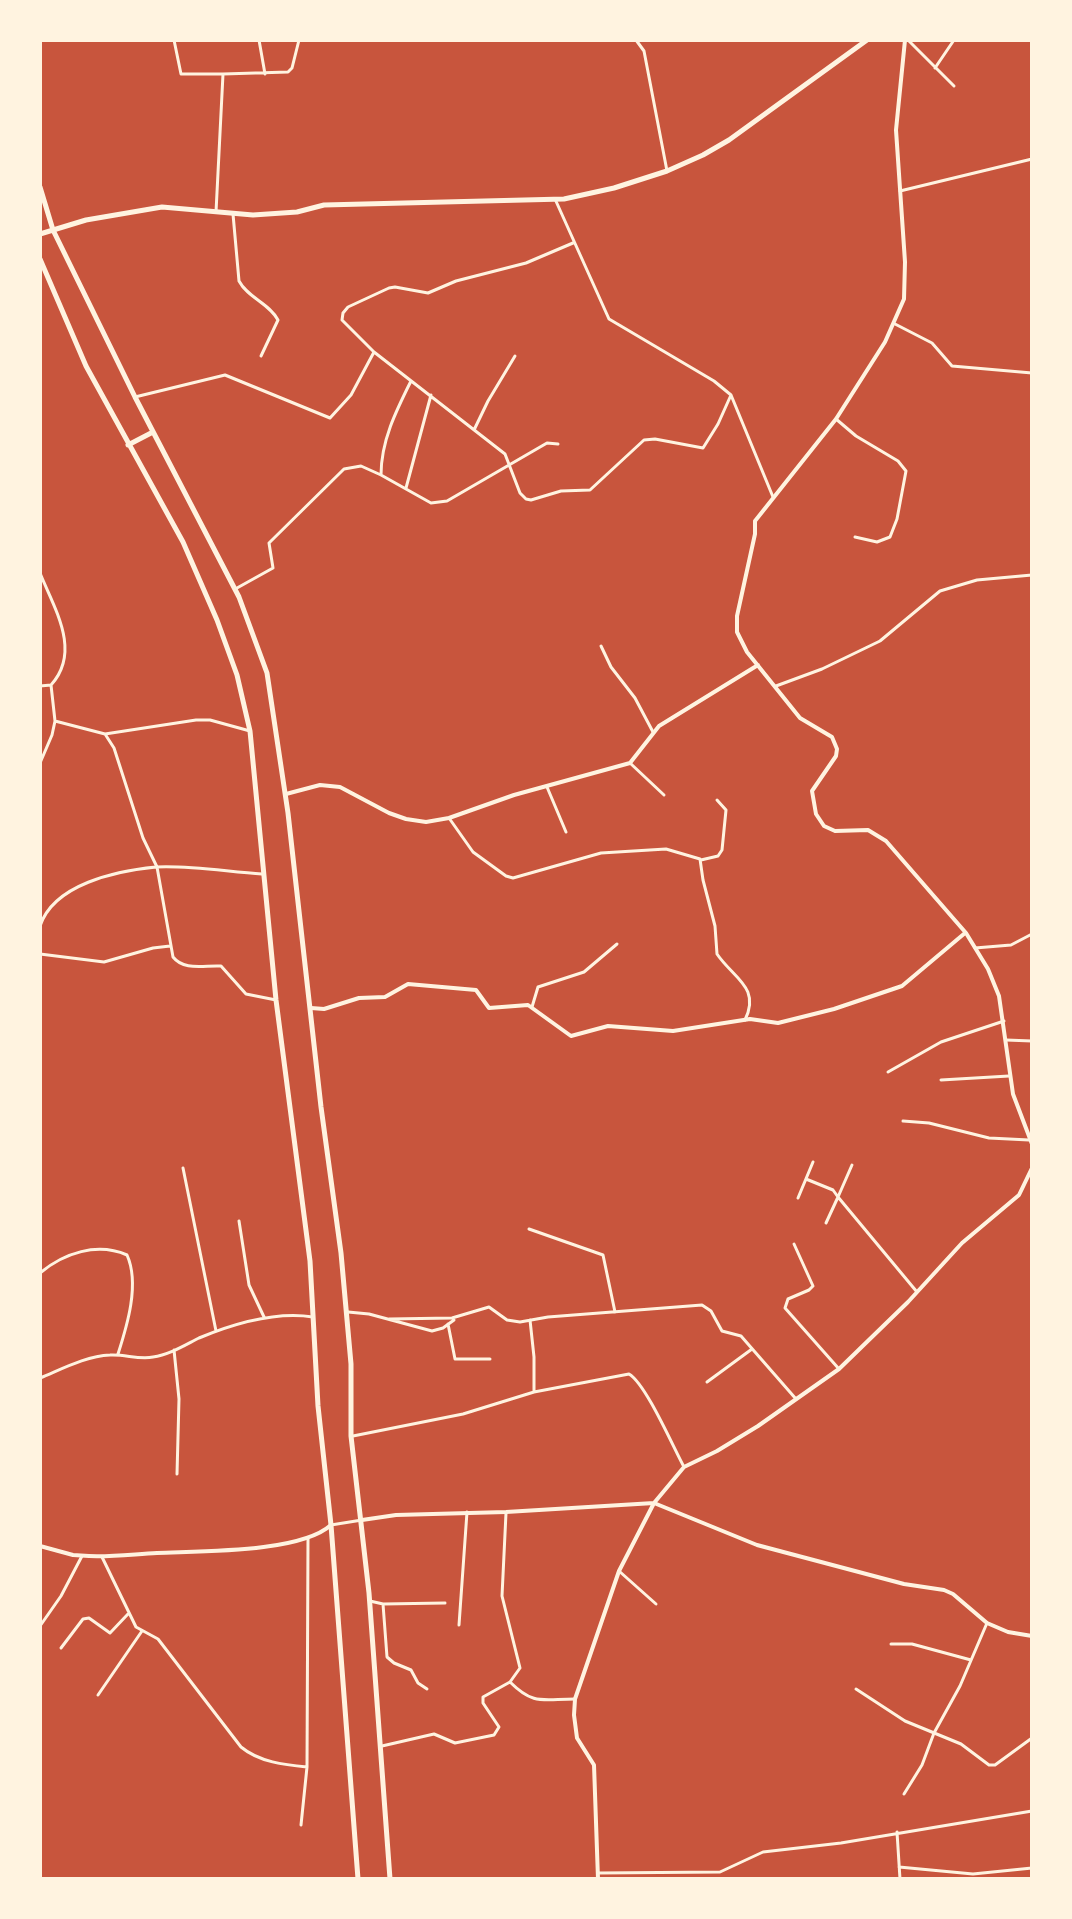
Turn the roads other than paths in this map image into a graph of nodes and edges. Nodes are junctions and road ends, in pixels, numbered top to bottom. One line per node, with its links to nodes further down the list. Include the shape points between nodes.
1 (174, 40): 9 (street, via 181,74)
2 (259, 40): 10 (street)
3 (299, 40): 10 (street, via 292,68)
4 (636, 40): 13 (street, via 644,51)
5 (867, 40): 13 (main road, via 729,140)
6 (907, 40): 8 (street); 15 (street, via 896,130)
7 (954, 40): 8 (street)
8 (935, 68): 11 (street)
9 (223, 74): 10 (street); 17 (street)
10 (265, 74)
11 (954, 86)
12 (1032, 159): 15 (street)
13 (667, 171): 16 (main road)
14 (40, 187): 19 (main road)
15 (900, 191): 23 (street, via 905,288)
16 (555, 199): 18 (main road, via 407,201); 21 (street)
17 (216, 212): 18 (main road); 19 (main road, via 162,207)
18 (233, 214): 25 (street, via 239,281 278,320)
19 (53, 230): 20 (main road); 31 (main road)
20 (40, 234)
21 (573, 243): 24 (street, via 428,293 395,287 363,298 348,307 342,320); 30 (street, via 609,319)
22 (40, 259): 36 (main road, via 86,366)
23 (895, 324): 27 (street, via 932,343 952,366); 32 (street)
24 (374, 352): 28 (street); 31 (street, via 351,395 330,418 225,375)
25 (261, 356)
26 (515, 356): 33 (street)
27 (1032, 373)
28 (411, 381): 29 (street); 38 (street, via 386,437)
29 (431, 395): 33 (street); 39 (street)
30 (731, 395): 37 (street, via 707,446 644,440 590,490 526,499); 40 (street)
31 (135, 397): 34 (main road)
32 (836, 419): 40 (street); 41 (street, via 906,471 890,537 877,542)
33 (474, 430): 37 (street)
34 (153, 432): 36 (main road); 44 (main road)
35 (558, 444): 37 (street, via 547,443)
36 (128, 445): 51 (main road, via 183,542 217,620)
37 (510, 463): 39 (street, via 439,504)
38 (381, 475): 39 (street); 44 (street, via 361,466 344,469 269,543 273,568)
39 (405, 489)
40 (773, 497): 46 (street, via 755,521 736,622)
41 (855, 537)
42 (40, 573): 47 (street, via 61,617 63,634 63,668)
43 (1032, 575): 49 (street, via 977,580 940,591 880,641)
44 (235, 589): 57 (main road, via 267,673)
45 (601, 646): 52 (street)
46 (758, 665): 49 (street); 52 (street)
47 (51, 685): 48 (street); 50 (street)
48 (40, 686)
49 (776, 686): 66 (street, via 800,718 832,737 837,749 812,791 820,822 831,830 868,830 886,841)
50 (55, 721): 53 (street); 54 (street)
51 (250, 731): 53 (street, via 196,720); 64 (main road)
52 (653, 732): 55 (street)
53 (105, 734): 63 (street)
54 (40, 763)
55 (630, 763): 56 (street); 58 (street)
56 (547, 787): 60 (street); 61 (street)
57 (284, 795): 60 (street, via 320,785 340,787 406,819); 74 (main road)
58 (664, 795)
59 (717, 800): 62 (street, via 726,810 722,850)
60 (449, 818): 62 (street, via 473,852 513,878 601,853 666,849)
61 (566, 832)
62 (701, 860): 75 (street, via 717,954 751,998)
63 (157, 867): 64 (street); 65 (street, via 69,890 53,903); 69 (street)
64 (262, 874): 72 (main road)
65 (40, 926)
66 (966, 933): 70 (street); 75 (street, via 896,988 778,1023)
67 (1032, 934): 70 (street, via 1011,945)
68 (617, 944): 73 (street, via 584,972 538,987)
69 (170, 946): 71 (street, via 104,962); 72 (street, via 182,965 219,966 243,993)
70 (975, 948): 76 (street, via 994,982)
71 (40, 954)
72 (276, 1000): 101 (main road)
73 (532, 1007): 74 (street, via 489,1008 476,990 408,984 385,997); 75 (street, via 573,1036 600,1027 673,1031)
74 (311, 1008): 97 (main road)
75 (745, 1020)
76 (1004, 1021): 77 (street); 79 (street, via 941,1042)
77 (1006, 1040): 78 (street); 80 (street)
78 (1032, 1041)
79 (888, 1072)
80 (1011, 1076): 81 (street); 83 (street)
81 (941, 1080)
82 (903, 1121): 83 (street, via 989,1138)
83 (1031, 1139)
84 (813, 1162): 88 (street)
85 (852, 1165): 89 (street)
86 (183, 1168): 105 (street)
87 (1032, 1168): 96 (street, via 1019,1195 988,1218)
88 (806, 1179): 89 (street); 90 (street)
89 (838, 1197): 92 (street); 96 (street)
90 (798, 1198)
91 (239, 1221): 100 (street, via 249,1285)
92 (826, 1223)
93 (529, 1229): 98 (street, via 602,1254)
94 (794, 1244): 110 (street, via 813,1286 788,1299 785,1308)
95 (40, 1273): 108 (street, via 75,1252 127,1255 131,1295)
96 (917, 1292): 110 (street)
97 (347, 1312): 102 (street); 115 (main road)
98 (615, 1312): 103 (street); 106 (street, via 702,1305 722,1331 739,1335)
99 (469, 1313): 102 (street); 103 (street, via 489,1307 507,1320); 104 (street)
100 (264, 1317): 101 (street); 105 (street)
101 (313, 1317): 122 (main road)
102 (389, 1319): 104 (street, via 432,1331)
103 (530, 1320): 113 (street)
104 (448, 1322): 109 (street, via 455,1359)
105 (216, 1331): 107 (street)
106 (752, 1349): 112 (street); 114 (street)
107 (174, 1350): 108 (street, via 151,1358); 117 (street)
108 (117, 1355): 111 (street, via 86,1359)
109 (490, 1359)
110 (839, 1369): 114 (street)
111 (40, 1378)
112 (707, 1382)
113 (534, 1392): 115 (street, via 463,1414); 116 (street, via 631,1375)
114 (796, 1399): 116 (street)
115 (351, 1436): 121 (main road)
116 (684, 1467): 118 (street)
117 (177, 1474)
118 (654, 1503): 120 (street); 127 (street); 133 (street, via 757,1545 944,1590)
119 (467, 1512): 120 (street); 121 (street); 134 (street)
120 (506, 1512): 141 (street, via 502,1596 520,1668)
121 (362, 1520): 122 (street); 128 (main road)
122 (331, 1525): 123 (street); 158 (main road)
123 (308, 1539): 126 (street); 149 (street)
124 (40, 1546): 125 (street)
125 (82, 1556): 126 (street); 135 (street)
126 (102, 1557): 132 (street)
127 (619, 1571): 131 (street); 145 (street)
128 (370, 1601): 130 (street); 148 (main road)
129 (445, 1603): 130 (street)
130 (383, 1604): 142 (street, via 387,1657 411,1670)
131 (656, 1604)
132 (128, 1614): 136 (street); 139 (street, via 110,1633 83,1619)
133 (987, 1623): 137 (street); 140 (street)
134 (459, 1625)
135 (40, 1626)
136 (142, 1631): 144 (street); 149 (street, via 154,1634 244,1750)
137 (1032, 1636)
138 (891, 1644): 140 (street, via 912,1644)
139 (61, 1648)
140 (971, 1660): 146 (street)
141 (510, 1682): 145 (street, via 530,1699); 148 (street, via 483,1697 499,1727 494,1735 455,1743 434,1734)
142 (427, 1689)
143 (856, 1689): 146 (street)
144 (98, 1695)
145 (575, 1699): 157 (street, via 577,1738 594,1765)
146 (934, 1733): 147 (street, via 991,1765); 150 (street)
147 (1032, 1738)
148 (380, 1746): 159 (main road)
149 (307, 1767): 152 (street)
150 (904, 1794)
151 (1032, 1811): 153 (street)
152 (301, 1825)
153 (897, 1832): 154 (street); 157 (street, via 763,1852 723,1871)
154 (899, 1867): 156 (street, via 958,1874); 160 (street)
155 (1032, 1868): 156 (street)
156 (1014, 1870): 161 (street)
157 (598, 1876)
158 (358, 1879)
159 (390, 1879)
160 (900, 1879)
161 (1015, 1879)

